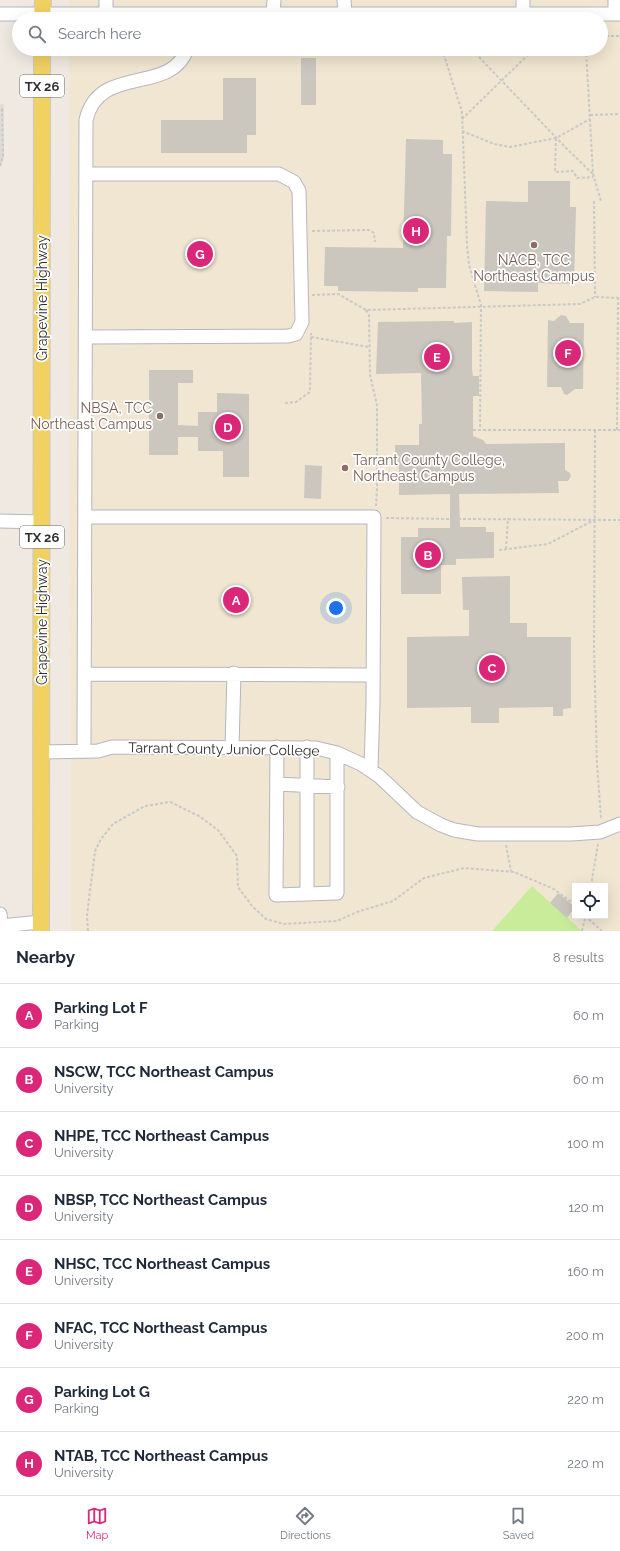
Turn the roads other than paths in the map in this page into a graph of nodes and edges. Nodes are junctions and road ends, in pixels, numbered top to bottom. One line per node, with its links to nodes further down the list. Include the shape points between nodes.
1 (106, 0): 6 (street)
2 (274, 0): 7 (street)
3 (344, 0): 8 (street)
4 (523, 0): 9 (street)
5 (615, 0): 12 (street)
6 (106, 12)
7 (274, 12)
8 (345, 12)
9 (523, 12)
10 (12, 13): 11 (street)
11 (0, 14)
12 (617, 14)
13 (42, 56): 19 (main road, Grapevine Highway / TX 26)
14 (184, 56): 15 (street, via 180,63 171,70 109,88 93,102 86,120)
15 (86, 174): 16 (street); 16 (street, via 279,174 294,182 299,191 302,322 296,334 288,336)
16 (86, 337): 17 (street)
17 (85, 517): 21 (street); 22 (street, via 379,518)
18 (0, 521): 19 (street)
19 (42, 522): 28 (main road, Grapevine Highway / TX 26)
20 (234, 673): 21 (street); 22 (street); 25 (street)
21 (85, 674): 23 (street)
22 (373, 675): 30 (street)
23 (84, 743): 24 (street, Tarrant County Junior College, via 99,743); 28 (street, Tarrant County Junior College)
24 (112, 747): 25 (street, Tarrant County Junior College); 28 (street, Tarrant County Junior College, via 98,751)
25 (232, 747): 26 (street, Tarrant County Junior College)
26 (277, 747): 27 (street, Tarrant County Junior College); 31 (street)
27 (307, 747): 29 (street, Tarrant County Junior College); 32 (street)
28 (41, 748): 37 (main road, Grapevine Highway / TX 26)
29 (338, 753): 30 (street, Tarrant County Junior College); 33 (street)
30 (371, 769): 34 (street, Tarrant County Junior College, via 417,812 441,825 466,833 589,833 600,832)
31 (277, 784): 32 (street); 35 (street, via 276,895)
32 (307, 785): 33 (street); 35 (street)
33 (338, 788): 35 (street, via 337,893)
34 (620, 824)
35 (307, 894)
36 (1, 924): 37 (street)
37 (41, 926)

